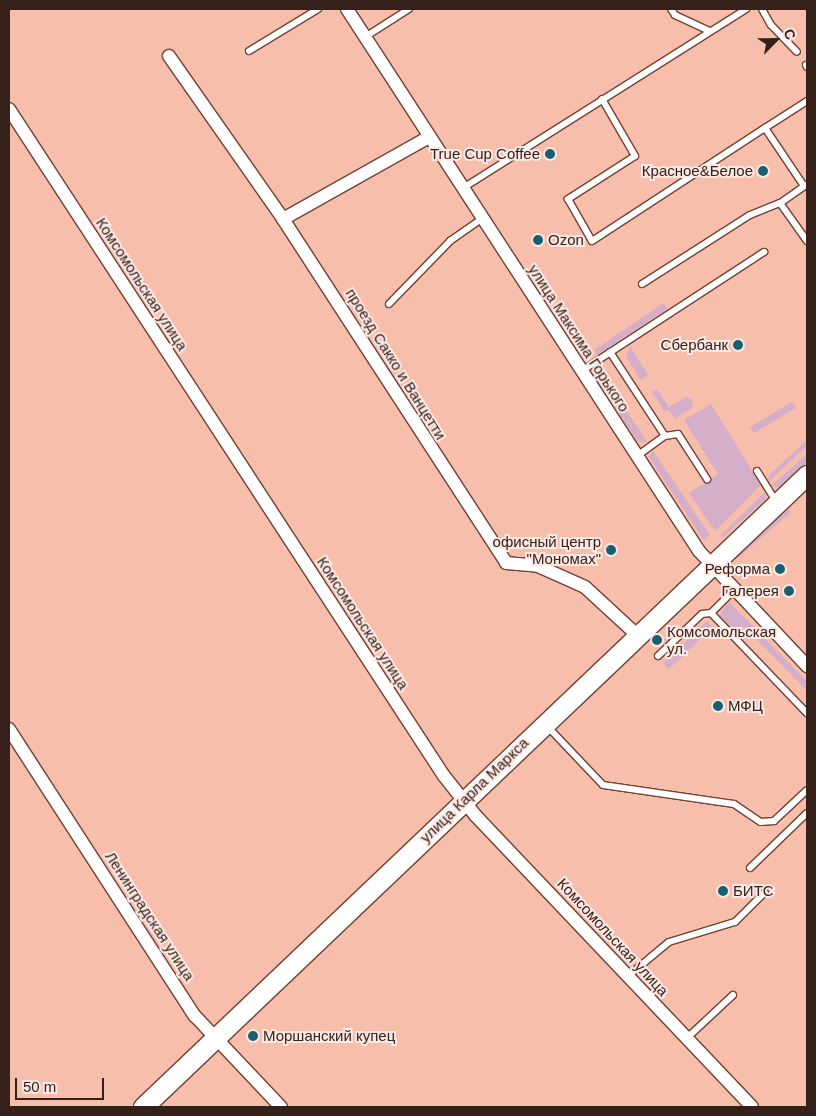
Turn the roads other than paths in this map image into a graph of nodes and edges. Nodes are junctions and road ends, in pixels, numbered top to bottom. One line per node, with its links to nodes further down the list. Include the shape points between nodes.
1 (318, 9): 9 (lane)
2 (347, 9): 8 (street, улица Максима Горького)
3 (409, 9): 8 (lane)
4 (671, 9): 7 (lane, via 674,15)
5 (746, 9): 7 (lane)
6 (762, 9): 10 (lane, via 772,25)
7 (710, 31): 12 (lane)
8 (365, 37): 16 (street, улица Максима Горького)
9 (249, 52)
10 (798, 52)
11 (169, 56): 20 (street, проезд Сакко и Ванцетти)
12 (602, 99): 15 (lane, via 635,156 568,199 592,241); 18 (lane)
13 (807, 101): 15 (lane)
14 (9, 109): 44 (street, Комсомольская улица, via 444,776)
15 (765, 128): 17 (lane)
16 (429, 137): 18 (street, улица Максима Горького); 20 (street)
17 (806, 185): 19 (lane)
18 (462, 188): 21 (street, улица Максима Горького)
19 (780, 203): 22 (lane); 24 (lane, via 750,215)
20 (284, 219): 37 (street, проезд Сакко и Ванцетти, via 506,563 538,566 585,587)
21 (482, 219): 25 (lane, via 450,241); 27 (street, улица Максима Горького)
22 (807, 241)
23 (764, 252): 26 (lane)
24 (642, 284)
25 (389, 304)
26 (610, 352): 27 (lane); 28 (lane)
27 (580, 372): 29 (street, улица Максима Горького)
28 (665, 436): 29 (lane); 32 (lane, via 678,434)
29 (636, 456): 34 (street, улица Максима Горького, via 699,551)
30 (757, 471): 33 (lane)
31 (807, 475): 33 (main road, улица Карла Маркса)
32 (707, 479)
33 (778, 504): 34 (main road, улица Карла Маркса)
34 (713, 566): 35 (street, улица Максима Горького); 37 (main road, улица Карла Маркса)
35 (735, 590): 36 (lane); 39 (street, улица Максима Горького)
36 (711, 613): 38 (lane, via 702,614); 40 (lane)
37 (636, 635): 41 (main road, улица Карла Маркса)
38 (658, 656)
39 (807, 666)
40 (807, 713)
41 (544, 723): 43 (lane, via 604,786 734,804 761,822 774,821); 44 (main road, улица Карла Маркса)
42 (9, 729): 50 (street, Ленинградская улица, via 195,1016)
43 (807, 790)
44 (464, 800): 48 (street, Комсомольская улица); 50 (main road, улица Карла Маркса)
45 (807, 814): 46 (lane)
46 (750, 868)
47 (765, 892): 48 (lane, via 735,922 669,942)
48 (628, 976): 51 (street, Комсомольская улица)
49 (733, 995): 51 (lane)
50 (216, 1038): 52 (main road, улица Карла Маркса); 53 (street, Ленинградская улица)
51 (687, 1038): 54 (street, Комсомольская улица)
52 (143, 1107)
53 (281, 1107)
54 (752, 1107)

